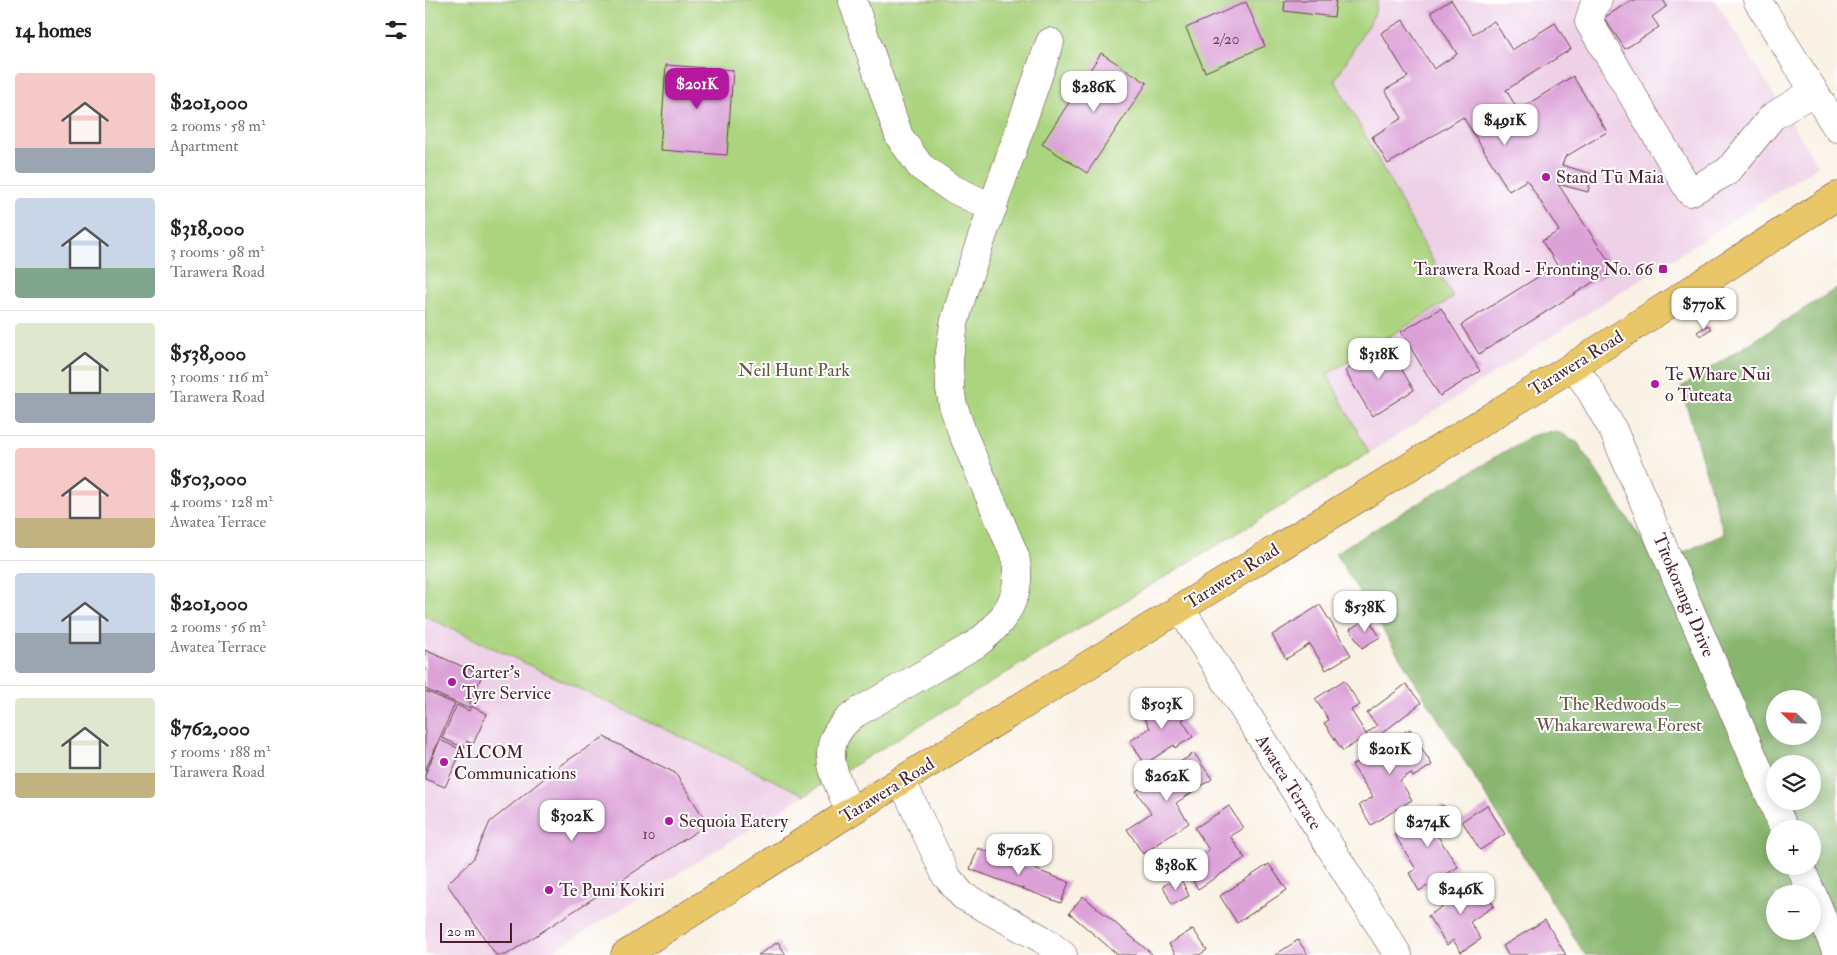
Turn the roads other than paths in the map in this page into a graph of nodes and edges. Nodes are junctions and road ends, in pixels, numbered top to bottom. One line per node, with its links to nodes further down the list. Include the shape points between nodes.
1 (1598, 0): 5 (street, via 1589,22 1690,192 1728,171 1772,117)
2 (1757, 0): 5 (street)
3 (853, 2): 8 (street, via 899,136 920,166 951,188)
4 (1050, 42): 8 (street)
5 (1813, 91): 6 (street)
6 (1837, 128)
7 (1837, 196): 9 (main road, Tarawera Road)
8 (993, 208): 12 (street, via 954,324 949,373 957,418 1015,556 1018,574 1014,595 1007,614 986,637 856,713 836,732 832,744 833,767)
9 (1573, 366): 10 (main road, Tarawera Road); 13 (street, Tītokorangi Drive, via 1613,430)
10 (1180, 608): 11 (main road, Tarawera Road); 19 (street, Awatea Terrace)
11 (901, 781): 12 (main road, Tarawera Road); 18 (street, via 946,876 963,896 1042,939)
12 (851, 812): 15 (main road, Tarawera Road)
13 (1780, 820)
14 (1821, 916): 16 (street)
15 (654, 948): 17 (main road, Tarawera Road)
16 (1837, 953)
17 (625, 955)
18 (1063, 955)
19 (1398, 955)

